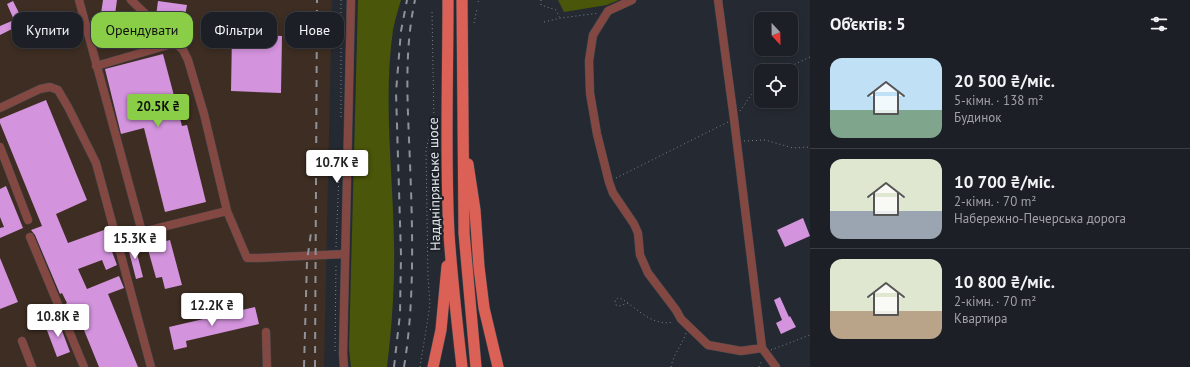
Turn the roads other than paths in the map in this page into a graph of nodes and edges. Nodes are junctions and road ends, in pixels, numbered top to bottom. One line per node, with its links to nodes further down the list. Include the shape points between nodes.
1 (79, 0): 11 (street)
2 (130, 0): 8 (street)
3 (350, 0): 19 (street)
4 (448, 0): 17 (main road, Наддніпрянське шосе)
5 (462, 0): 13 (main road, Наддніпрянське шосе)
6 (632, 0): 22 (street, via 608,12 593,35 589,61 590,93 597,134 613,193 638,233 640,255 648,273 688,327 708,345 741,351)
7 (718, 0): 22 (street)
8 (143, 12)
9 (158, 48): 11 (street)
10 (181, 48): 15 (street, via 188,60 204,114)
11 (96, 66): 15 (street, via 142,232)
12 (0, 108): 26 (street, via 40,89 50,87 58,90 68,107 96,163)
13 (463, 140): 30 (main road, Наддніпрянське шосе, via 464,233); 31 (main road, via 471,178 484,308)
14 (0, 147): 16 (street)
15 (227, 211): 19 (street, via 248,258)
16 (28, 220)
17 (449, 233): 23 (main road, via 441,330); 29 (main road, Наддніпрянське шосе)
18 (30, 237): 25 (street)
19 (340, 254): 28 (street)
20 (266, 332): 27 (street)
21 (22, 341): 24 (street)
22 (763, 350): 32 (street)
23 (434, 365)
24 (32, 367)
25 (84, 367)
26 (151, 367)
27 (267, 367)
28 (344, 367)
29 (462, 367)
30 (476, 367)
31 (498, 367)
32 (776, 367)

